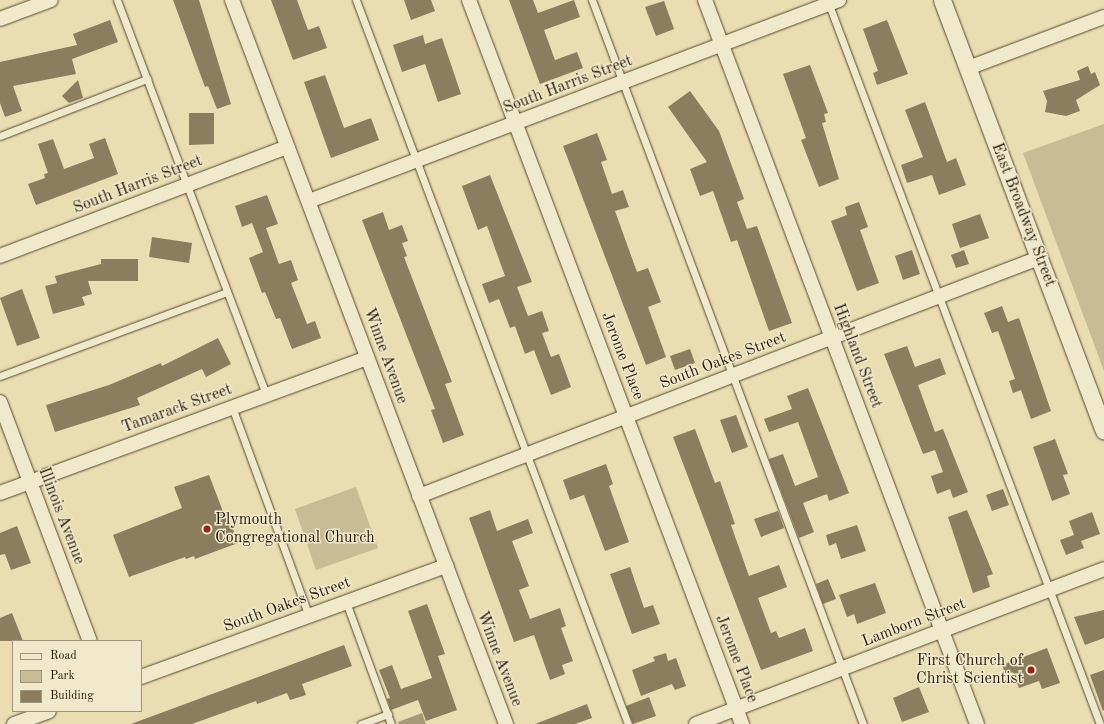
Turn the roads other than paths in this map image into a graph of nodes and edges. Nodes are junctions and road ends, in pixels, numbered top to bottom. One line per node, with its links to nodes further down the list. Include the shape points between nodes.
1 (51, 0): 10 (street)
2 (117, 0): 14 (lane)
3 (232, 0): 18 (street, Winne Avenue)
4 (356, 0): 19 (lane)
5 (469, 0): 16 (street, Jerome Place)
6 (592, 0): 15 (lane)
7 (705, 0): 12 (street, Highland Street)
8 (942, 0): 13 (street, East Broadway Street)
9 (832, 1): 12 (street, South Harris Street); 25 (lane)
10 (1, 15)
11 (1104, 17): 13 (street)
12 (722, 45): 15 (street, South Harris Street); 26 (street, Highland Street)
13 (968, 68): 23 (street, East Broadway Street)
14 (147, 79): 17 (lane); 20 (lane)
15 (623, 83): 16 (street, South Harris Street); 28 (lane)
16 (514, 124): 19 (street, South Harris Street); 33 (street, Jerome Place)
17 (0, 136)
18 (287, 147): 20 (street, South Harris Street); 21 (street, Winne Avenue)
19 (416, 161): 21 (street, South Harris Street); 35 (lane)
20 (187, 185): 22 (street, South Harris Street); 24 (lane)
21 (309, 201): 27 (street, Winne Avenue)
22 (0, 256)
23 (1039, 258): 25 (street, South Oakes Street); 34 (street, East Broadway Street)
24 (227, 292): 29 (lane); 30 (lane)
25 (939, 297): 26 (street, South Oakes Street); 41 (lane)
26 (832, 338): 28 (street, South Oakes Street); 44 (street, Highland Street)
27 (367, 358): 30 (street, Tamarack Street); 38 (street, Winne Avenue)
28 (733, 375): 33 (street, South Oakes Street); 46 (lane)
29 (0, 376)
30 (266, 395): 32 (street, Tamarack Street)
31 (0, 402): 36 (street, Illinois Avenue)
32 (232, 407): 36 (street, Tamarack Street); 43 (lane)
33 (626, 416): 35 (street, South Oakes Street); 48 (street, Jerome Place)
34 (1104, 430)
35 (527, 454): 38 (street, South Oakes Street); 55 (lane)
36 (30, 481): 37 (street, Tamarack Street); 45 (street, Illinois Avenue)
37 (0, 493)
38 (419, 496): 39 (street, Winne Avenue)
39 (446, 566): 42 (street, South Oakes Street); 54 (street, Winne Avenue)
40 (1104, 569): 41 (street, Lamborn Street)
41 (1049, 590): 44 (street, Lamborn Street); 60 (lane)
42 (346, 602): 43 (street, South Oakes Street); 50 (lane)
43 (309, 616): 47 (street, South Oakes Street)
44 (942, 631): 46 (street, Lamborn Street); 59 (street, Highland Street)
45 (90, 640)
46 (842, 668): 48 (street, Lamborn Street); 58 (lane)
47 (142, 677)
48 (736, 708): 56 (street, Lamborn Street); 57 (street, Jerome Place)
49 (46, 712): 51 (street)
50 (388, 714): 52 (lane); 53 (lane)
51 (14, 724)
52 (361, 724)
53 (391, 724)
54 (506, 724)
55 (628, 724)
56 (696, 724)
57 (742, 724)
58 (863, 724)
59 (977, 724)
60 (1100, 724)

